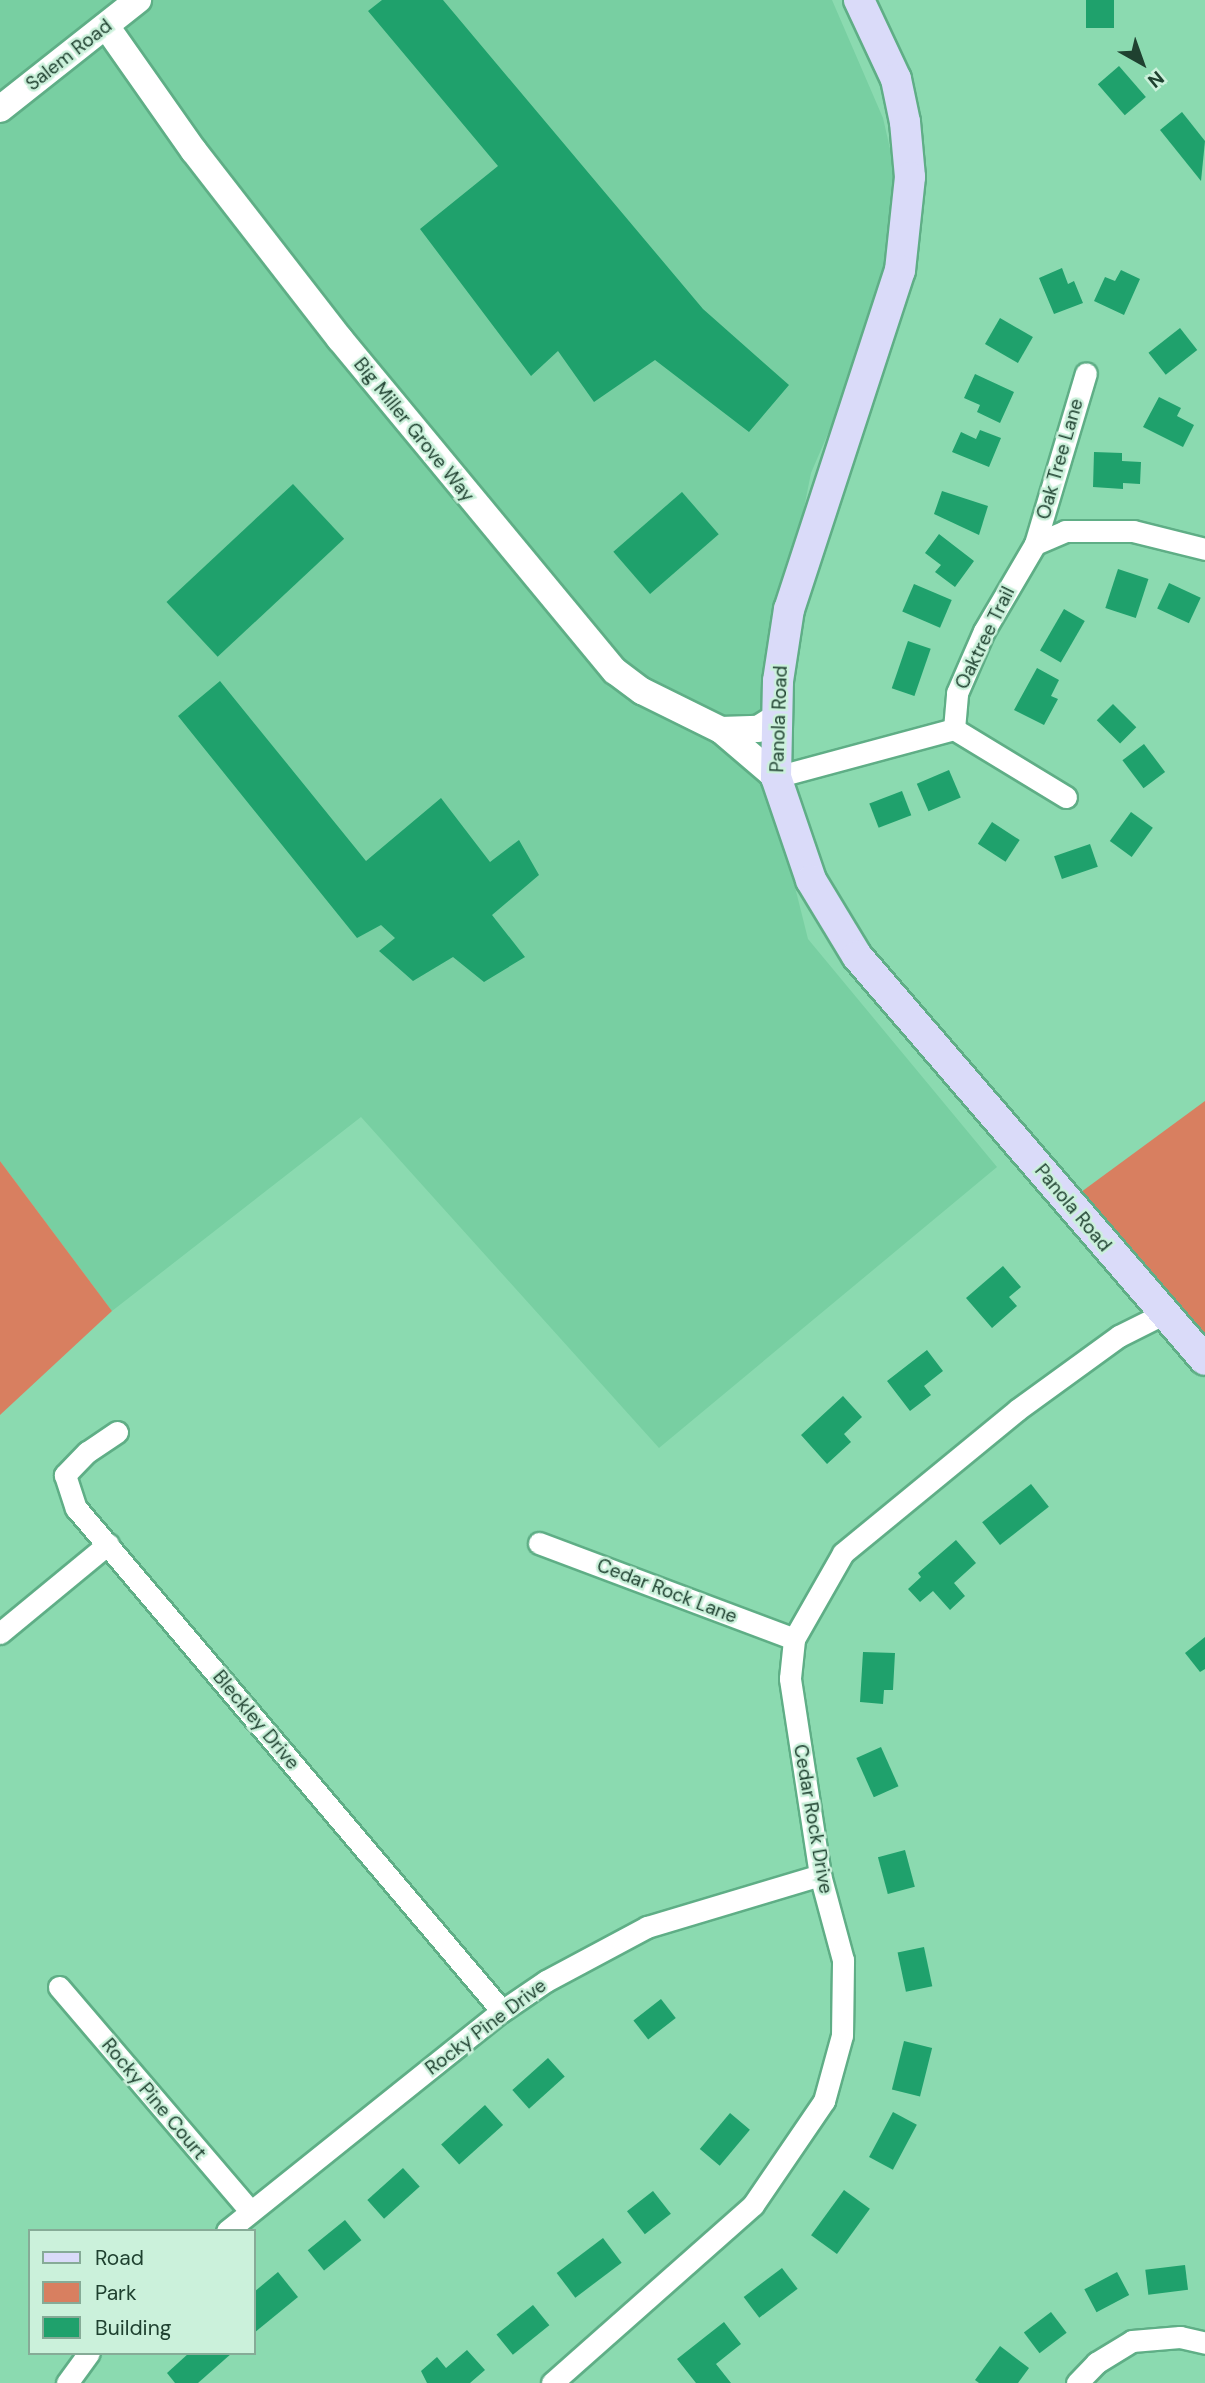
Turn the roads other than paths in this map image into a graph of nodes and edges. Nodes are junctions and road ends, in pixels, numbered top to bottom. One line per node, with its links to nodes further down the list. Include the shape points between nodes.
1 (138, 0): 3 (street, Salem Road)
2 (859, 0): 8 (main road, Panola Road, via 896,79 905,122 910,177 900,270 789,609)
3 (106, 26): 4 (street, Salem Road); 10 (street, Big Miller Grove Way, via 200,158 340,339 615,671 642,691)
4 (0, 108)
5 (1086, 373): 6 (street, Oak Tree Lane)
6 (1035, 544): 7 (street, via 1065,531 1133,531); 9 (street, Oaktree Trail, via 984,631 957,693)
7 (1205, 549)
8 (777, 717): 10 (street, via 758,729); 11 (main road, Panola Road)
9 (954, 729): 11 (street); 12 (street)
10 (721, 730): 11 (street, Big Miller Grove Way)
11 (776, 777): 13 (main road, Panola Road, via 811,880 857,956)
12 (1066, 797)
13 (1163, 1314): 14 (main road, Panola Road); 19 (street, Cedar Rock Drive, via 1119,1336 1017,1410 843,1553)
14 (1205, 1360)
15 (117, 1432): 17 (street, Bleckley Drive, via 87,1452 65,1475 76,1508)
16 (539, 1543): 19 (street, Cedar Rock Lane)
17 (108, 1545): 18 (street); 22 (street, Bleckley Drive)
18 (0, 1633)
19 (794, 1639): 20 (street, Cedar Rock Drive, via 790,1678)
20 (820, 1875): 22 (street, Rocky Pine Drive, via 647,1927 546,1981); 28 (street, Cedar Rock Drive, via 843,1960 842,2035 824,2101 753,2206)
21 (58, 1986): 23 (street, Rocky Pine Court)
22 (502, 2011): 23 (street, Rocky Pine Drive)
23 (250, 2211): 24 (street, Rocky Pine Drive)
24 (229, 2229)
25 (1205, 2343): 29 (street, via 1180,2337 1132,2341 1096,2363)
26 (88, 2355): 27 (street)
27 (67, 2383)
28 (552, 2383)
29 (1077, 2383)

